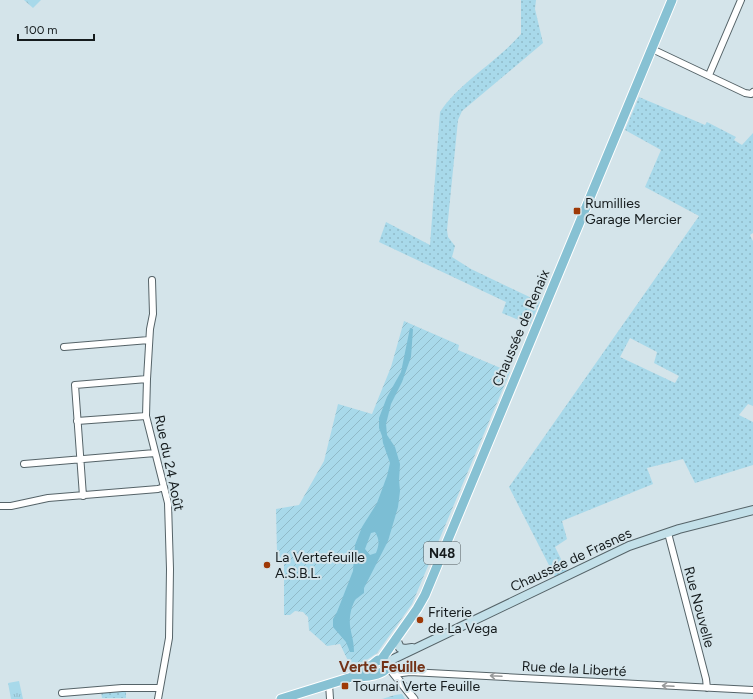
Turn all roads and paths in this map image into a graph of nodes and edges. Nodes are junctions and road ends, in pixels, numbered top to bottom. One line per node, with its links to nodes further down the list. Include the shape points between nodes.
1 (672, 0): 3 (main road, Chaussée de Renaix / N48)
2 (741, 0): 4 (street)
3 (652, 49): 4 (street); 20 (main road, Chaussée de Renaix / N48, via 425,595)
4 (709, 75): 5 (street, via 745,93)
5 (753, 92)
6 (152, 280): 7 (street, Rue du 24 Août, via 153,314)
7 (149, 340): 8 (street); 9 (street, Rue du 24 Août)
8 (64, 347)
9 (147, 379): 10 (street, Rue du 24 Août); 11 (street, via 75,385)
10 (146, 416): 11 (street); 12 (street, Rue du 24 Août)
11 (77, 421): 13 (street)
12 (155, 453): 13 (street); 15 (street, Rue du 24 Août)
13 (80, 459): 14 (street); 16 (street)
14 (24, 464)
15 (164, 487): 16 (street); 25 (street, Rue du 24 Août, via 169,518 169,638)
16 (83, 496): 17 (street, via 48,498)
17 (0, 506)
18 (753, 510): 19 (main road, Chaussée de Frasnes)
19 (668, 533): 21 (main road, Chaussée de Frasnes, via 624,548); 26 (street, Rue Nouvelle)
20 (396, 639): 21 (main road, via 403,649); 22 (main road, Chaussée de Renaix / N48, via 386,652)
21 (415, 648): 22 (main road, Chaussée de Frasnes)
22 (381, 666): 23 (street); 24 (main road, Chaussée de Renaix / N48)
23 (394, 674): 26 (street, Rue de la Liberté, one-way to 23, via 410,672); 32 (street)
24 (329, 684): 30 (main road, Chaussée de Renaix / N48); 31 (street)
25 (160, 688): 28 (street, via 122,688); 29 (street, Rue du 24 Août)
26 (707, 688): 27 (street, Rue de la Liberté)
27 (753, 690)
28 (62, 694)
29 (158, 699)
30 (281, 699)
31 (330, 699)
32 (414, 699)

